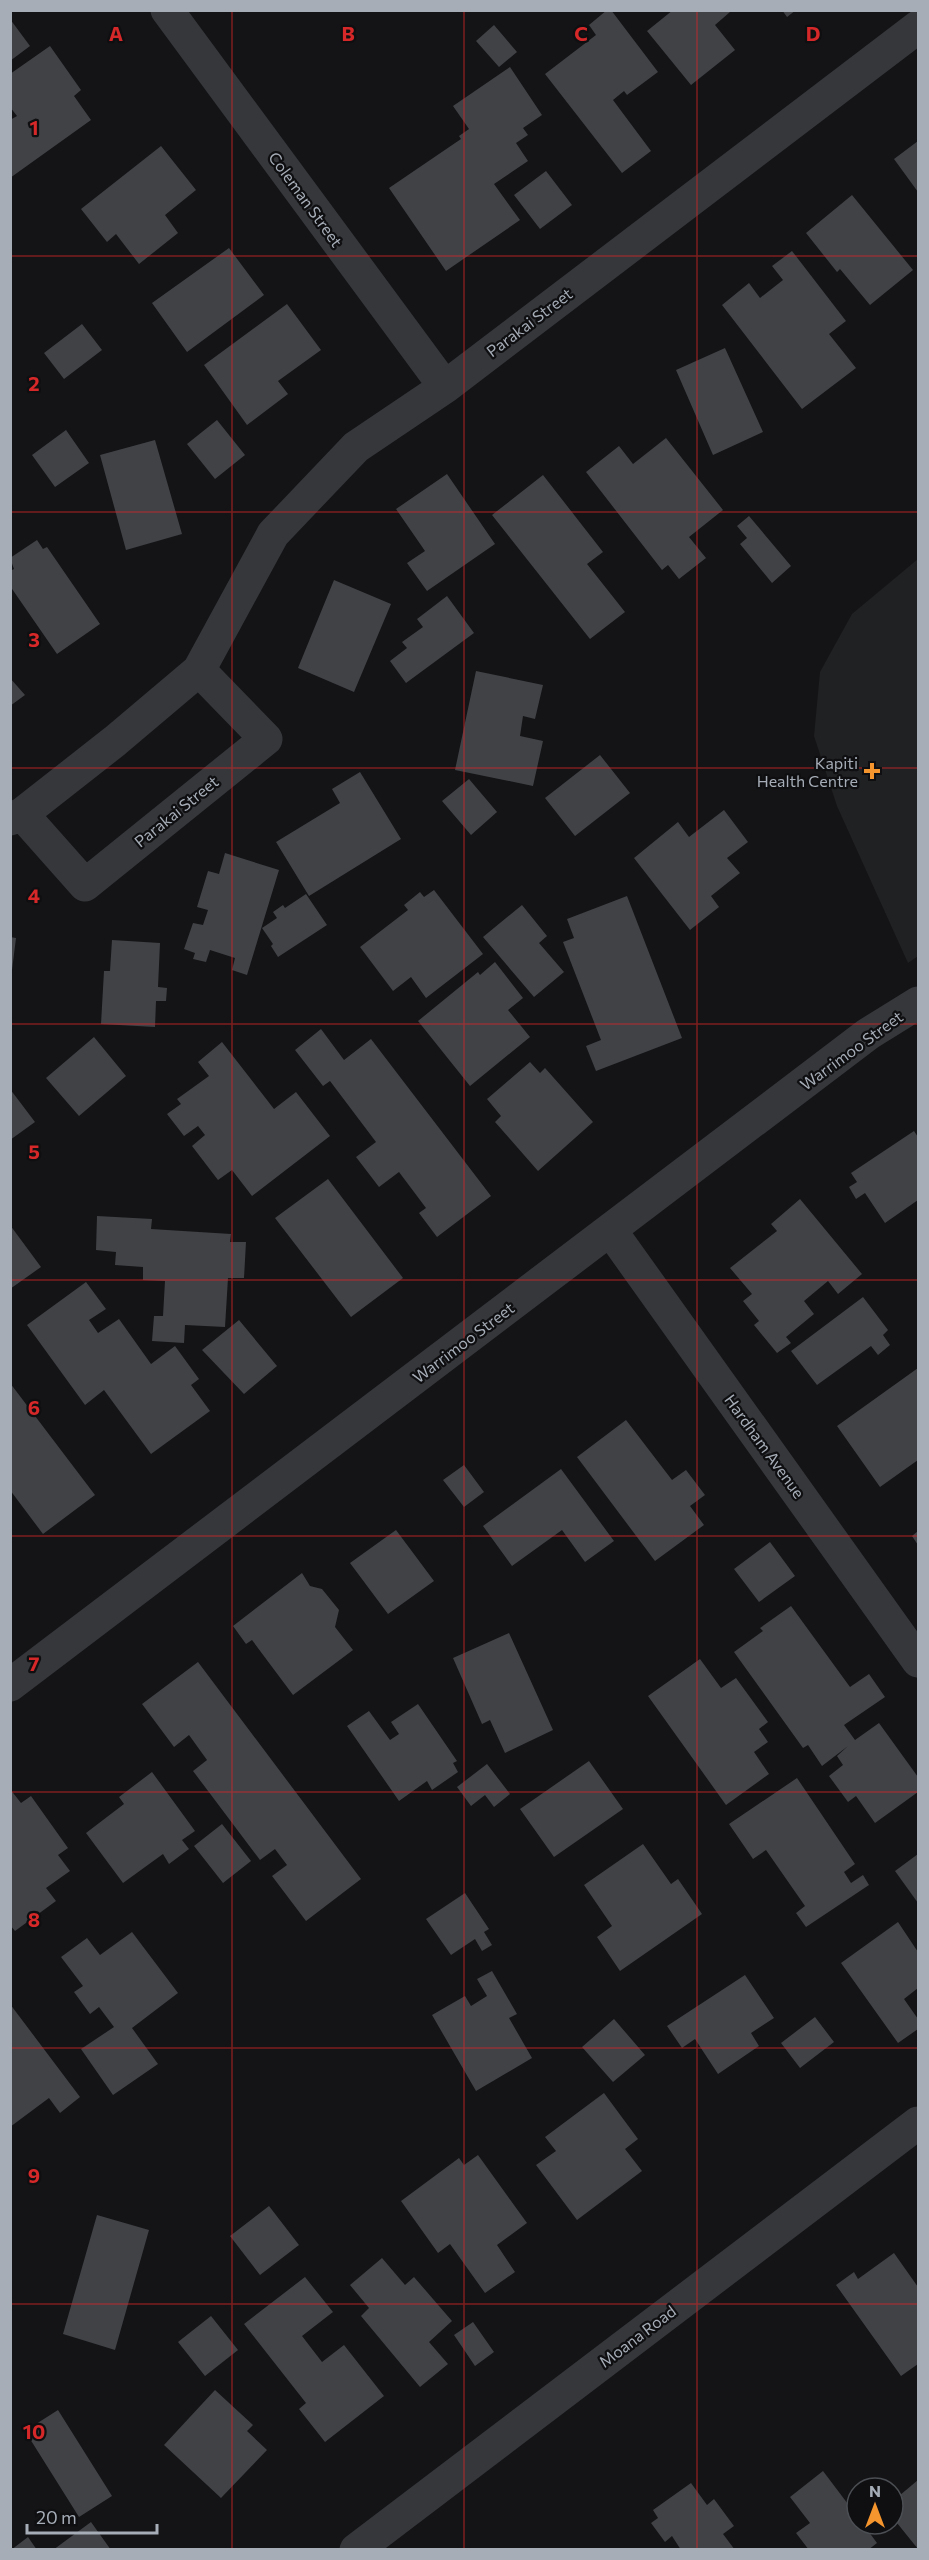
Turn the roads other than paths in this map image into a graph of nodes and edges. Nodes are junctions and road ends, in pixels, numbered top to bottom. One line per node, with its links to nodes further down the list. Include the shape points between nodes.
1 (167, 10): 3 (street, Coleman Street)
2 (918, 27): 3 (street, Parakai Street)
3 (444, 387): 4 (street, Parakai Street, via 356,447 273,534)
4 (199, 670): 5 (street, Parakai Street); 5 (street, Parakai Street, via 266,738 85,885)
5 (16, 817)
6 (918, 1003): 7 (street, Warrimoo Street, via 868,1034)
7 (611, 1231): 8 (street, Hardham Avenue); 9 (street, Warrimoo Street)
8 (918, 1661)
9 (10, 1685)
10 (918, 2123): 11 (street, Moana Road)
11 (356, 2550)

